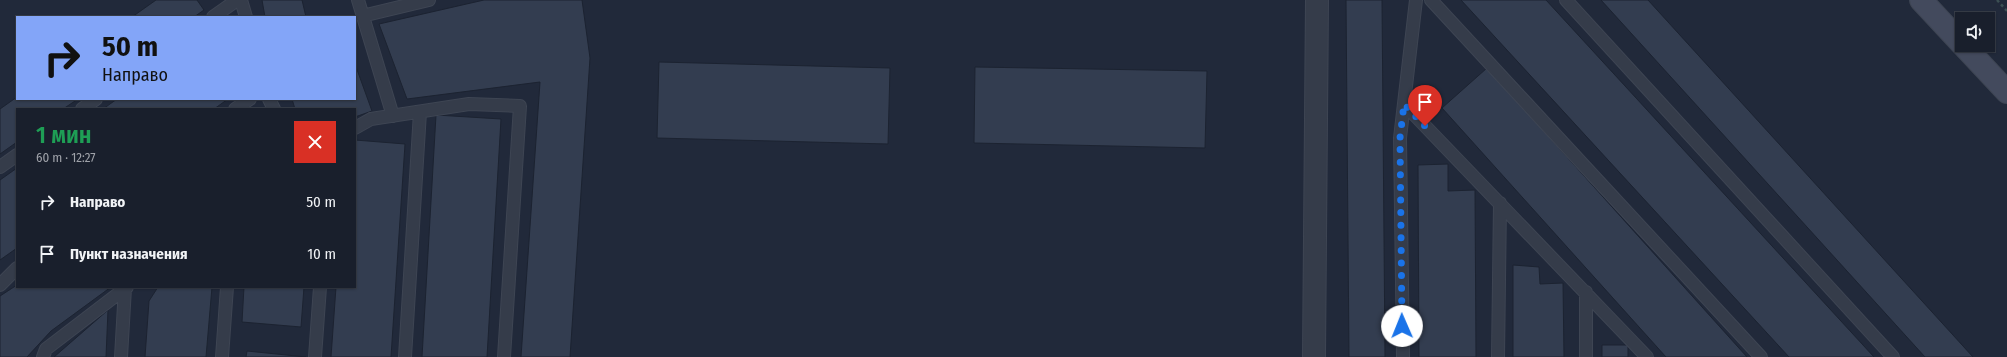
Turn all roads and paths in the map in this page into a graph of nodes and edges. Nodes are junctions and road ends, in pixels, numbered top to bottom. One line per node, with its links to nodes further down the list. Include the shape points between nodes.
1 (237, 0): 12 (lane)
2 (241, 0): 13 (lane)
3 (358, 0): 14 (lane)
4 (428, 0): 14 (lane)
5 (1317, 0): 41 (street)
6 (1416, 0): 20 (lane)
7 (1431, 0): 46 (lane)
8 (1566, 0): 47 (lane)
9 (1921, 0): 15 (main road)
10 (1997, 0): 11 (path)
11 (2007, 11)
12 (214, 16)
13 (246, 16)
14 (362, 16): 24 (lane)
15 (1955, 36)
16 (1970, 52): 17 (main road)
17 (2007, 92)
18 (95, 100): 21 (lane)
19 (248, 100): 22 (lane)
20 (1404, 104): 28 (lane); 42 (lane, via 1400,138)
21 (83, 108)
22 (236, 108)
23 (420, 112): 24 (lane); 39 (lane); 40 (lane, via 470,104 520,106)
24 (393, 116): 25 (lane, via 371,119)
25 (356, 127)
26 (16, 156): 27 (lane)
27 (0, 167)
28 (1500, 203): 34 (lane); 43 (lane)
29 (16, 269): 30 (lane)
30 (0, 285)
31 (126, 288): 35 (lane, via 46,349); 36 (lane)
32 (227, 288): 37 (lane)
33 (320, 288): 38 (lane)
34 (1586, 292): 44 (lane); 45 (lane)
35 (43, 357)
36 (121, 357)
37 (222, 357)
38 (315, 357)
39 (405, 357)
40 (504, 357)
41 (1314, 357)
42 (1403, 357)
43 (1498, 357)
44 (1586, 357)
45 (1647, 357)
46 (1761, 357)
47 (1893, 357)

